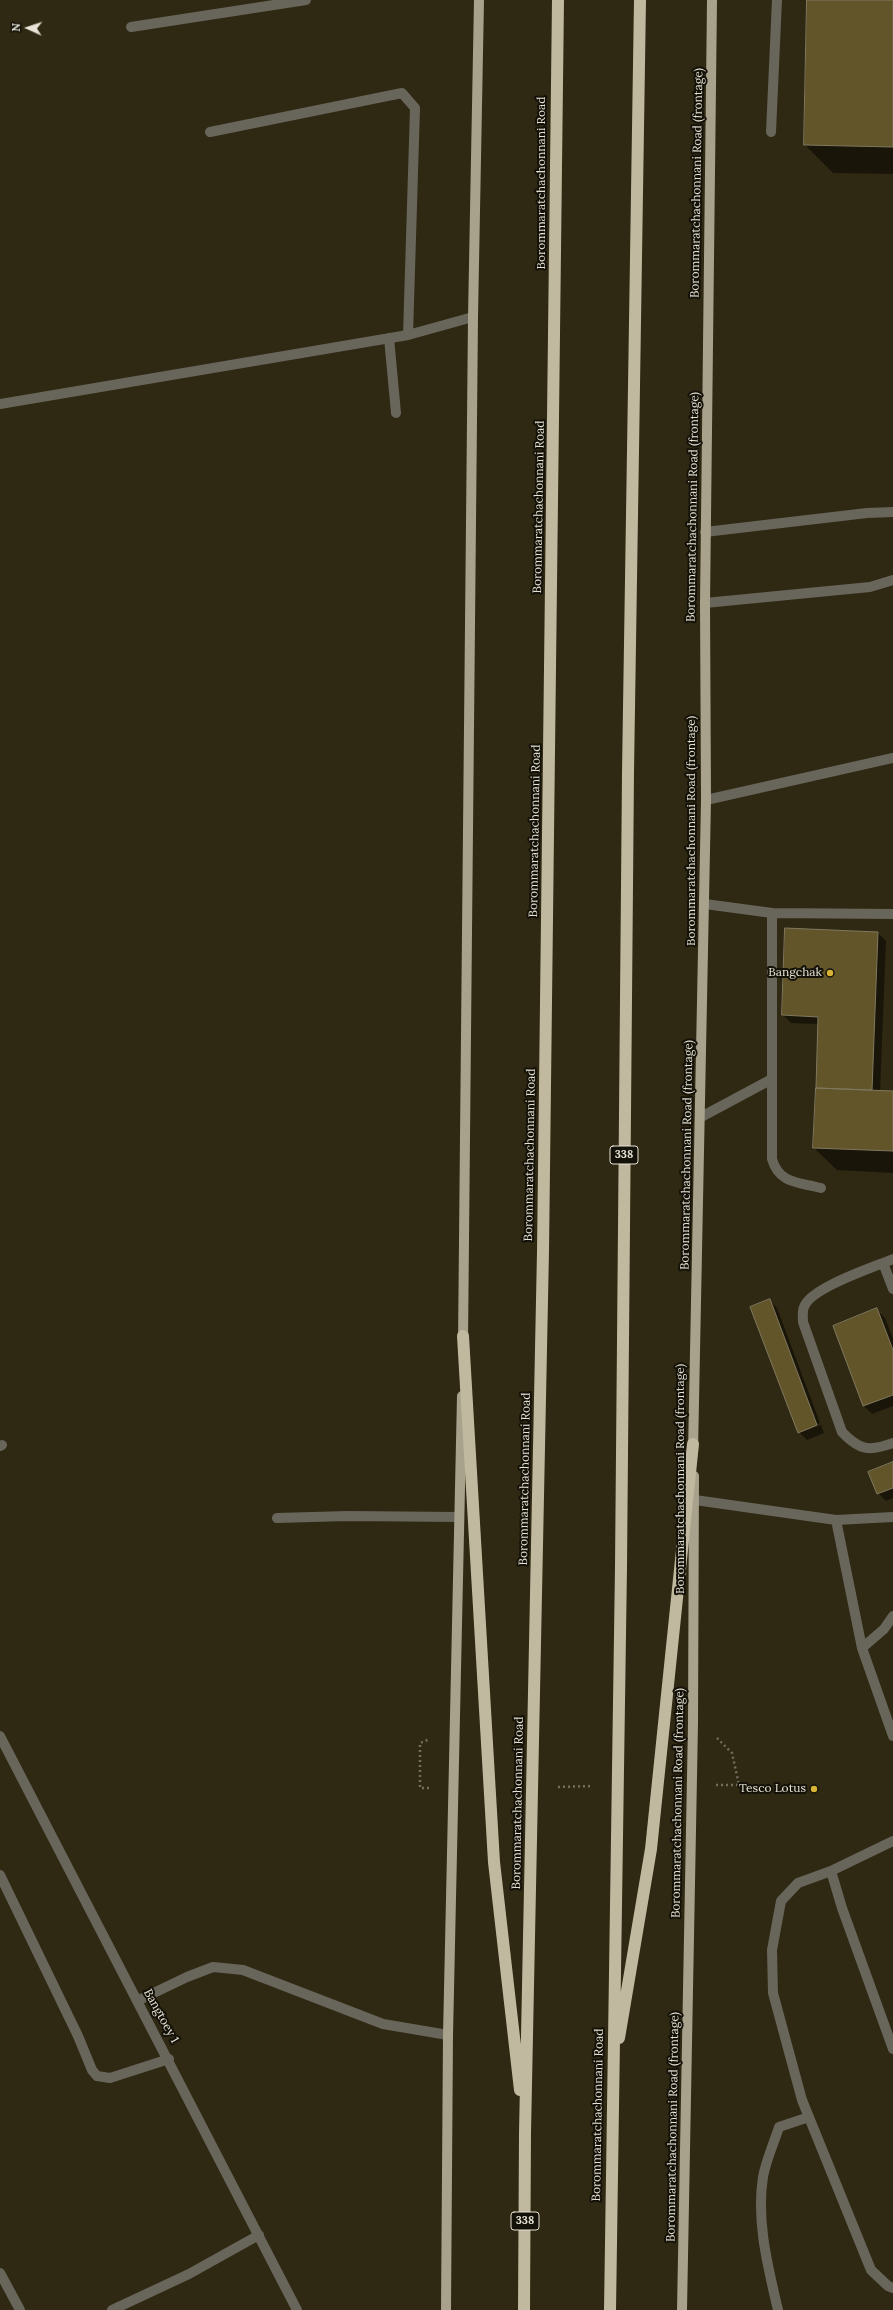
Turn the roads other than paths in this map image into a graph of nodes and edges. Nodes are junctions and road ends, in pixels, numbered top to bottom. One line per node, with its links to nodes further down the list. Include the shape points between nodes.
1 (306, 0): 7 (street)
2 (479, 0): 10 (main road)
3 (558, 0): 50 (highway, Borommaratchachonnani Road / 338, via 543,1250)
4 (640, 0): 48 (highway, Borommaratchachonnani Road / 338, via 627,788 621,1567)
5 (712, 0): 16 (main road, Borommaratchachonnani Road (frontage))
6 (777, 0): 9 (street)
7 (131, 27)
8 (210, 132): 11 (street, via 402,93 415,108)
9 (771, 132)
10 (473, 317): 11 (street); 29 (main road)
11 (408, 335): 12 (street)
12 (389, 338): 13 (street); 14 (street)
13 (0, 404)
14 (396, 413)
15 (893, 512): 16 (street)
16 (705, 532): 18 (main road, Borommaratchachonnani Road (frontage))
17 (893, 580): 18 (street, via 870,586)
18 (704, 603): 20 (main road, Borommaratchachonnani Road (frontage))
19 (893, 758): 20 (street)
20 (706, 800): 21 (main road, Borommaratchachonnani Road (frontage))
21 (705, 904): 22 (street); 25 (main road, Borommaratchachonnani Road (frontage))
22 (772, 913): 23 (street); 24 (street)
23 (893, 914)
24 (772, 1079): 25 (street); 26 (street, via 772,1159 775,1169 782,1178)
25 (701, 1117): 31 (main road, Borommaratchachonnani Road (frontage))
26 (821, 1188)
27 (888, 1261): 28 (street); 30 (street, via 837,1282 814,1295 804,1306 803,1322 842,1432 852,1443 866,1449)
28 (893, 1288)
29 (463, 1336): 33 (main road); 50 (highway, via 494,1862)
30 (893, 1442)
31 (693, 1444): 32 (main road, Borommaratchachonnani Road (frontage)); 48 (highway, via 651,1849)
32 (695, 1500): 36 (street); 60 (main road, Borommaratchachonnani Road (frontage))
33 (459, 1517): 35 (street); 45 (main road)
34 (893, 1517): 36 (street)
35 (277, 1518)
36 (836, 1520): 38 (street)
37 (893, 1616): 38 (street, via 884,1629)
38 (862, 1648): 40 (street)
39 (0, 1736): 44 (street, Bangtoey 1)
40 (893, 1736)
41 (893, 1841): 42 (street)
42 (831, 1871): 46 (street); 49 (street, via 798,1883 781,1901 772,1950 773,1993)
43 (0, 1875): 47 (street, via 97,2076 110,2078)
44 (137, 2001): 45 (street, via 213,1967 243,1970 382,2024); 47 (street, Bangtoey 1)
45 (448, 2035): 57 (main road)
46 (893, 2049)
47 (169, 2059): 51 (street, Bangtoey 1)
48 (612, 2076): 59 (highway, Borommaratchachonnani Road / 338)
49 (809, 2118): 53 (street, via 871,2270); 61 (street, via 778,2127 763,2177 762,2219 766,2266)
50 (525, 2133): 58 (highway, Borommaratchachonnani Road / 338)
51 (259, 2235): 55 (street, via 189,2274); 56 (street, Bangtoey 1)
52 (0, 2273): 54 (street)
53 (893, 2288)
54 (20, 2310)
55 (112, 2310)
56 (297, 2310)
57 (446, 2310)
58 (524, 2310)
59 (610, 2310)
60 (682, 2310)
61 (778, 2310)

